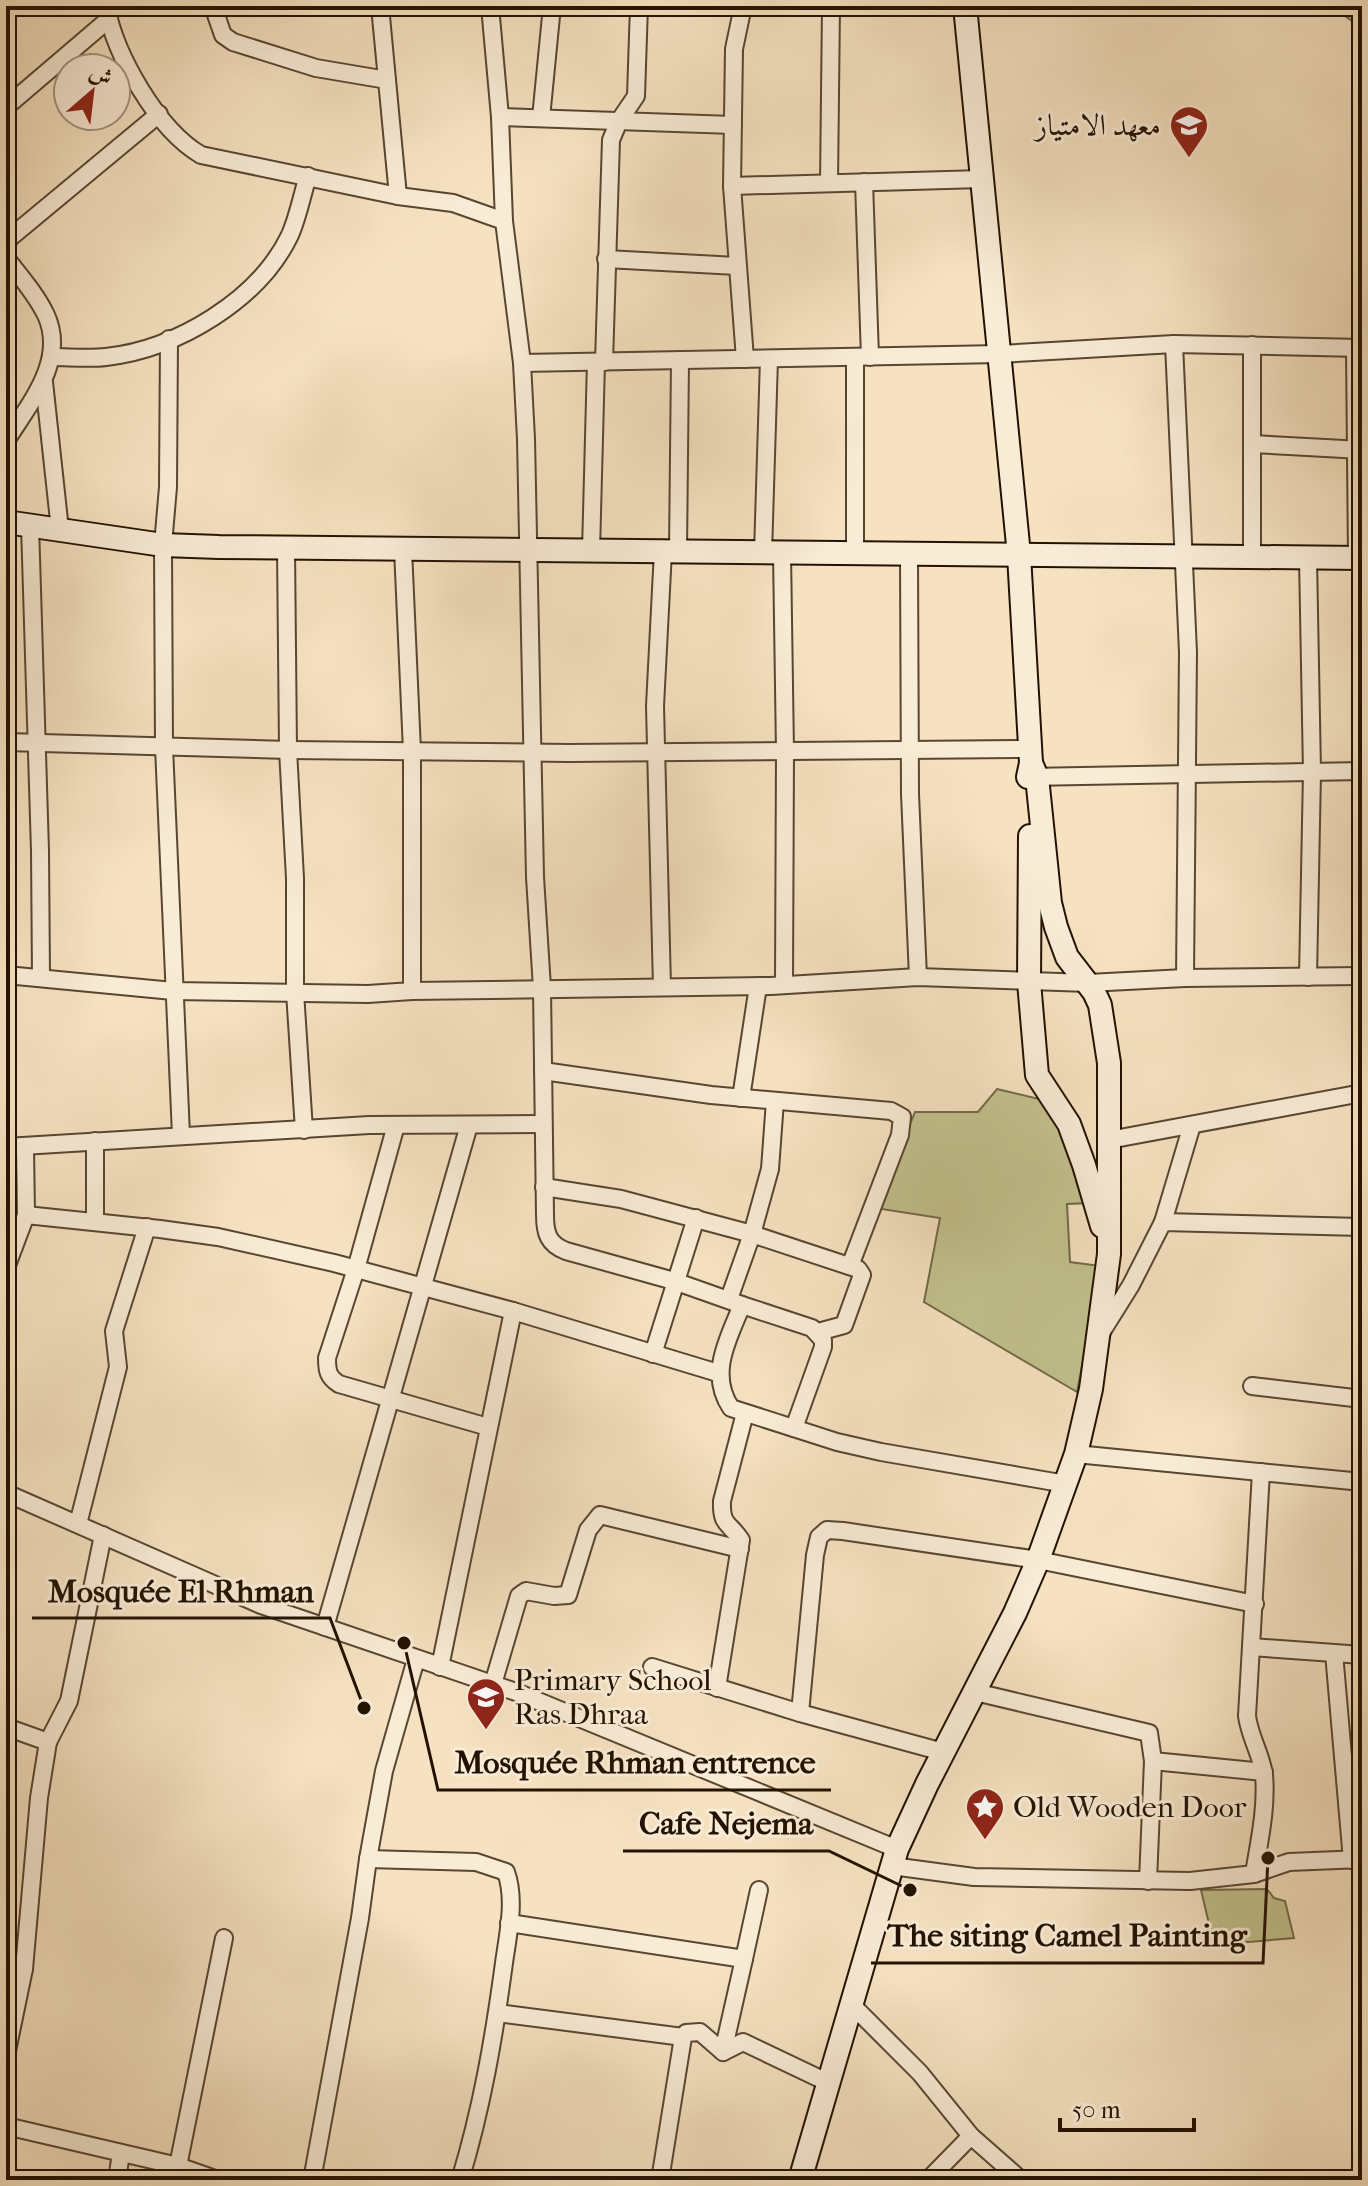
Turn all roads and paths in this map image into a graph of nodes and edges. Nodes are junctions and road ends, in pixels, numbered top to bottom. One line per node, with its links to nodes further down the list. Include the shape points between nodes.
1 (213, 6): 10 (street, via 223,35 233,42 316,68)
2 (380, 6): 10 (street)
3 (490, 6): 13 (street)
4 (552, 6): 14 (street)
5 (639, 6): 15 (street, via 637,89)
6 (743, 6): 16 (street, via 734,49)
7 (831, 6): 20 (street)
8 (965, 6): 18 (street)
9 (108, 12): 11 (street); 12 (street, via 130,75)
10 (387, 80): 22 (street)
11 (6, 107)
12 (159, 114): 17 (street, via 184,143 209,159); 24 (street)
13 (500, 117): 14 (street); 23 (street)
14 (541, 118): 15 (street)
15 (619, 121): 16 (street); 26 (street, via 611,140)
16 (733, 125): 21 (street)
17 (308, 176): 22 (street); 28 (street, via 290,234 269,267 239,299)
18 (982, 179): 19 (street); 32 (street)
19 (864, 182): 20 (street); 34 (street)
20 (829, 183): 21 (street)
21 (732, 186): 27 (street)
22 (398, 196): 23 (street, via 453,203)
23 (504, 221): 39 (street)
24 (6, 241)
25 (6, 258): 33 (street, via 46,315)
26 (606, 259): 27 (street); 38 (street)
27 (737, 266): 35 (street)
28 (169, 339): 33 (street, via 107,357); 47 (street)
29 (1174, 344): 30 (street); 32 (street); 57 (street)
30 (1252, 345): 31 (street); 42 (street)
31 (1359, 348): 43 (street)
32 (1000, 354): 34 (street); 56 (street)
33 (51, 357): 40 (street)
34 (863, 357): 36 (street); 54 (street)
35 (745, 359): 36 (street); 37 (street)
36 (769, 359): 53 (street)
37 (680, 360): 38 (street); 52 (street)
38 (600, 362): 39 (street); 51 (street)
39 (522, 363): 50 (street)
40 (44, 382): 41 (street); 46 (street)
41 (6, 441)
42 (1252, 444): 43 (street); 58 (street)
43 (1359, 450): 60 (street)
44 (6, 522): 45 (street)
45 (30, 525): 46 (street); 62 (street)
46 (60, 530): 47 (street)
47 (163, 545): 48 (street); 63 (street)
48 (286, 548): 49 (street); 64 (street)
49 (403, 549): 50 (street); 65 (street)
50 (528, 550): 51 (street); 66 (street)
51 (591, 551): 52 (street)
52 (670, 552): 53 (street); 68 (street, via 655,706)
53 (773, 553): 54 (street); 69 (street)
54 (855, 553): 55 (street)
55 (909, 554): 56 (street); 67 (street)
56 (1019, 555): 57 (street); 70 (street)
57 (1182, 557): 58 (street); 73 (street)
58 (1252, 557): 59 (street)
59 (1308, 558): 60 (street); 72 (street)
60 (1359, 558)
61 (6, 742): 62 (street)
62 (37, 743): 63 (street); 76 (street)
63 (164, 747): 64 (street); 86 (street)
64 (288, 750): 65 (street); 88 (street)
65 (412, 751): 66 (street); 87 (street)
66 (532, 751): 68 (street); 85 (street)
67 (909, 751): 69 (street); 70 (street); 77 (street)
68 (656, 752): 69 (street); 84 (street)
69 (785, 752): 82 (street)
70 (1031, 767): 73 (street); 80 (street); 81 (street, via 1056,927 1067,957)
71 (1362, 771): 72 (street)
72 (1312, 772): 73 (street); 78 (street)
73 (1188, 774): 79 (street)
74 (6, 975): 76 (street)
75 (1362, 976): 78 (street)
76 (41, 977): 86 (street)
77 (918, 977): 80 (street); 82 (street)
78 (1308, 977): 79 (street)
79 (1185, 978): 81 (street)
80 (1029, 982): 81 (street); 94 (street, via 1037,1075)
81 (1088, 983): 99 (street, via 1106,1031)
82 (784, 985): 83 (street)
83 (758, 986): 84 (street); 91 (street)
84 (662, 987): 85 (street)
85 (542, 988): 87 (street); 89 (street)
86 (173, 991): 88 (street); 100 (street)
87 (412, 991): 88 (street)
88 (295, 992): 98 (street)
89 (543, 1071): 91 (street); 93 (street)
90 (1362, 1093): 97 (street)
91 (741, 1098): 92 (street)
92 (775, 1101): 111 (street, via 770,1169); 113 (street, via 891,1111 902,1117 900,1135)
93 (542, 1124): 96 (street); 104 (street)
94 (1069, 1124): 99 (street); 112 (street)
95 (396, 1125): 96 (street); 98 (street); 115 (street)
96 (469, 1125): 117 (street)
97 (1192, 1125): 99 (street); 108 (street)
98 (304, 1130): 100 (street)
99 (1108, 1130): 112 (street)
100 (181, 1135): 101 (street)
101 (95, 1141): 103 (street); 107 (street)
102 (6, 1147): 103 (street)
103 (25, 1147): 105 (street)
104 (544, 1187): 106 (street); 116 (street, via 545,1230 556,1247)
105 (26, 1215): 107 (street); 114 (street)
106 (696, 1218): 111 (street); 116 (street)
107 (95, 1222): 109 (street)
108 (1163, 1222): 110 (street); 121 (street)
109 (147, 1227): 115 (street, via 218,1237); 135 (street, via 114,1331 118,1367)
110 (1362, 1227)
111 (752, 1234): 113 (street); 118 (street)
112 (1109, 1254): 121 (street)
113 (850, 1266): 120 (street, via 862,1275 844,1325)
114 (6, 1268)
115 (356, 1269): 117 (street); 125 (street, via 327,1368 339,1384)
116 (674, 1281): 118 (street); 122 (street)
117 (422, 1287): 119 (street); 125 (street)
118 (735, 1302): 120 (street); 123 (street)
119 (513, 1311): 122 (street); 128 (street)
120 (818, 1332): 129 (street, via 823,1347)
121 (1099, 1335): 130 (street)
122 (653, 1354): 123 (street)
123 (718, 1373): 127 (street, via 722,1395 731,1408)
124 (1252, 1386): 126 (street)
125 (392, 1399): 128 (street); 140 (street)
126 (1362, 1399)
127 (745, 1413): 129 (street); 137 (street, via 722,1501 725,1524 741,1540)
128 (488, 1427): 145 (street)
129 (794, 1428): 133 (street, via 881,1452)
130 (1076, 1454): 131 (street); 133 (street)
131 (1261, 1472): 132 (street); 139 (street)
132 (1362, 1482)
133 (1066, 1484): 138 (street)
134 (6, 1493): 135 (street)
135 (78, 1524): 136 (street)
136 (103, 1535): 140 (street, via 261,1605); 152 (street, via 69,1701)
137 (740, 1549): 147 (street, via 600,1515 588,1530 568,1595 526,1591 519,1596); 148 (street)
138 (1038, 1560): 139 (street); 149 (street); 150 (street, via 827,1530 819,1537 815,1555)
139 (1255, 1604): 141 (street)
140 (325, 1627): 144 (street)
141 (1251, 1647): 142 (street); 155 (street, via 1247,1716)
142 (1334, 1653): 143 (street); 158 (street)
143 (1362, 1655)
144 (416, 1659): 145 (street); 157 (street, via 390,1746)
145 (440, 1667): 147 (street)
146 (652, 1667): 148 (street)
147 (493, 1684): 156 (street)
148 (717, 1688): 150 (street)
149 (975, 1692): 153 (street); 154 (street, via 1144,1730 1152,1739)
150 (800, 1713): 153 (street)
151 (6, 1727): 152 (street)
152 (48, 1742): 166 (street)
153 (943, 1752): 156 (street)
154 (1153, 1761): 155 (street); 160 (street)
155 (1264, 1772): 159 (street, via 1265,1806)
156 (895, 1858): 160 (street, via 974,1877); 167 (street)
157 (368, 1859): 162 (street, via 476,1862 499,1868 511,1885); 179 (street)
158 (1357, 1859): 159 (street, via 1289,1862)
159 (1254, 1874): 160 (street)
160 (1148, 1881)
161 (759, 1890): 164 (street)
162 (509, 1923): 164 (street); 168 (street)
163 (224, 1938): 176 (street)
164 (744, 1959): 170 (street)
165 (6, 1967): 166 (street)
166 (24, 1969): 171 (street)
167 (851, 2004): 172 (street); 174 (street, via 920,2073)
168 (497, 2013): 169 (street); 180 (street, via 482,2104)
169 (683, 2037): 170 (street, via 700,2032); 181 (street)
170 (723, 2052): 172 (street, via 743,2042)
171 (6, 2056)
172 (829, 2083): 182 (street)
173 (6, 2126): 175 (street)
174 (971, 2136): 183 (street); 184 (street)
175 (121, 2153): 176 (street); 177 (street)
176 (178, 2166): 178 (street)
177 (117, 2180)
178 (218, 2180)
179 (312, 2180)
180 (460, 2180)
181 (660, 2180)
182 (800, 2180)
183 (928, 2180)
184 (1021, 2180)

